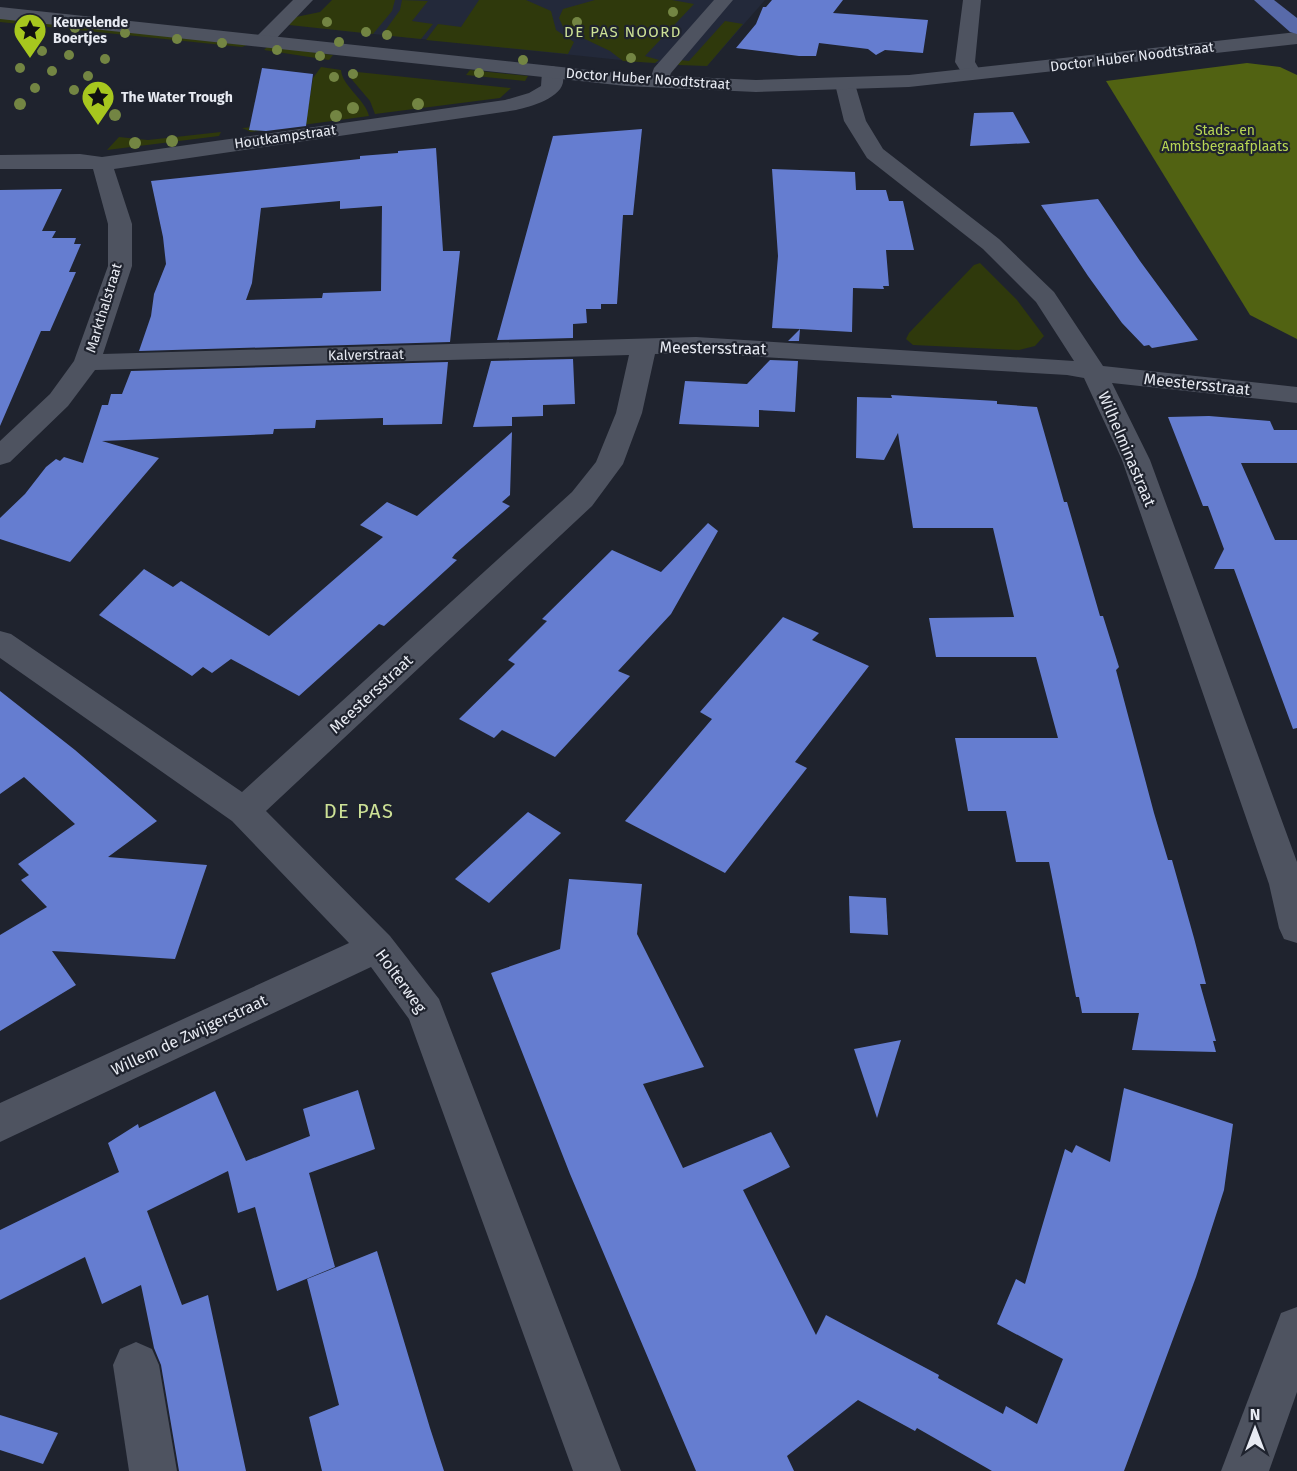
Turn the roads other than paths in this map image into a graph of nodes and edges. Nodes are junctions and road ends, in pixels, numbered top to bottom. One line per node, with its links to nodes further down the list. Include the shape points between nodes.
1 (304, 0): 8 (street)
2 (724, 0): 11 (street, via 661,72)
3 (972, 0): 10 (street, via 964,62)
4 (1263, 0): 6 (main road)
5 (0, 13): 8 (street, Doctor Huber Noodtstraat)
6 (1297, 28)
7 (1297, 38): 10 (street, Doctor Huber Noodtstraat)
8 (263, 41): 9 (street, Doctor Huber Noodtstraat)
9 (552, 72): 11 (street, Doctor Huber Noodtstraat); 14 (street, Houtkampstraat, via 550,87 527,101)
10 (972, 74): 12 (street, Doctor Huber Noodtstraat)
11 (659, 82): 12 (street, Doctor Huber Noodtstraat)
12 (845, 84): 17 (street, Wilhelminastraat, via 855,121 875,153 992,244 1045,297)
13 (0, 162): 14 (street, Houtkampstraat)
14 (102, 164): 16 (street, Markthalstraat, via 120,224 120,266)
15 (644, 347): 16 (street, Kalverstraat); 17 (street, Meestersstraat, via 696,345); 21 (street, Meestersstraat, via 629,412 609,464 582,499)
16 (87, 362): 19 (street, Markthalstraat, via 59,400)
17 (1093, 370): 18 (street, Meestersstraat, via 1122,377); 22 (street, Wilhelminastraat, via 1136,460 1287,885)
18 (1297, 395)
19 (0, 456)
20 (0, 642): 21 (street, Holterweg)
21 (244, 811): 23 (street, Holterweg)
22 (1297, 928)
23 (378, 948): 24 (street, Willem de Zwijgerstraat); 28 (street, Holterweg, via 425,1011)
24 (0, 1123)
25 (1297, 1329): 29 (street)
26 (135, 1365): 27 (street)
27 (153, 1471)
28 (597, 1471)
29 (1245, 1471)

